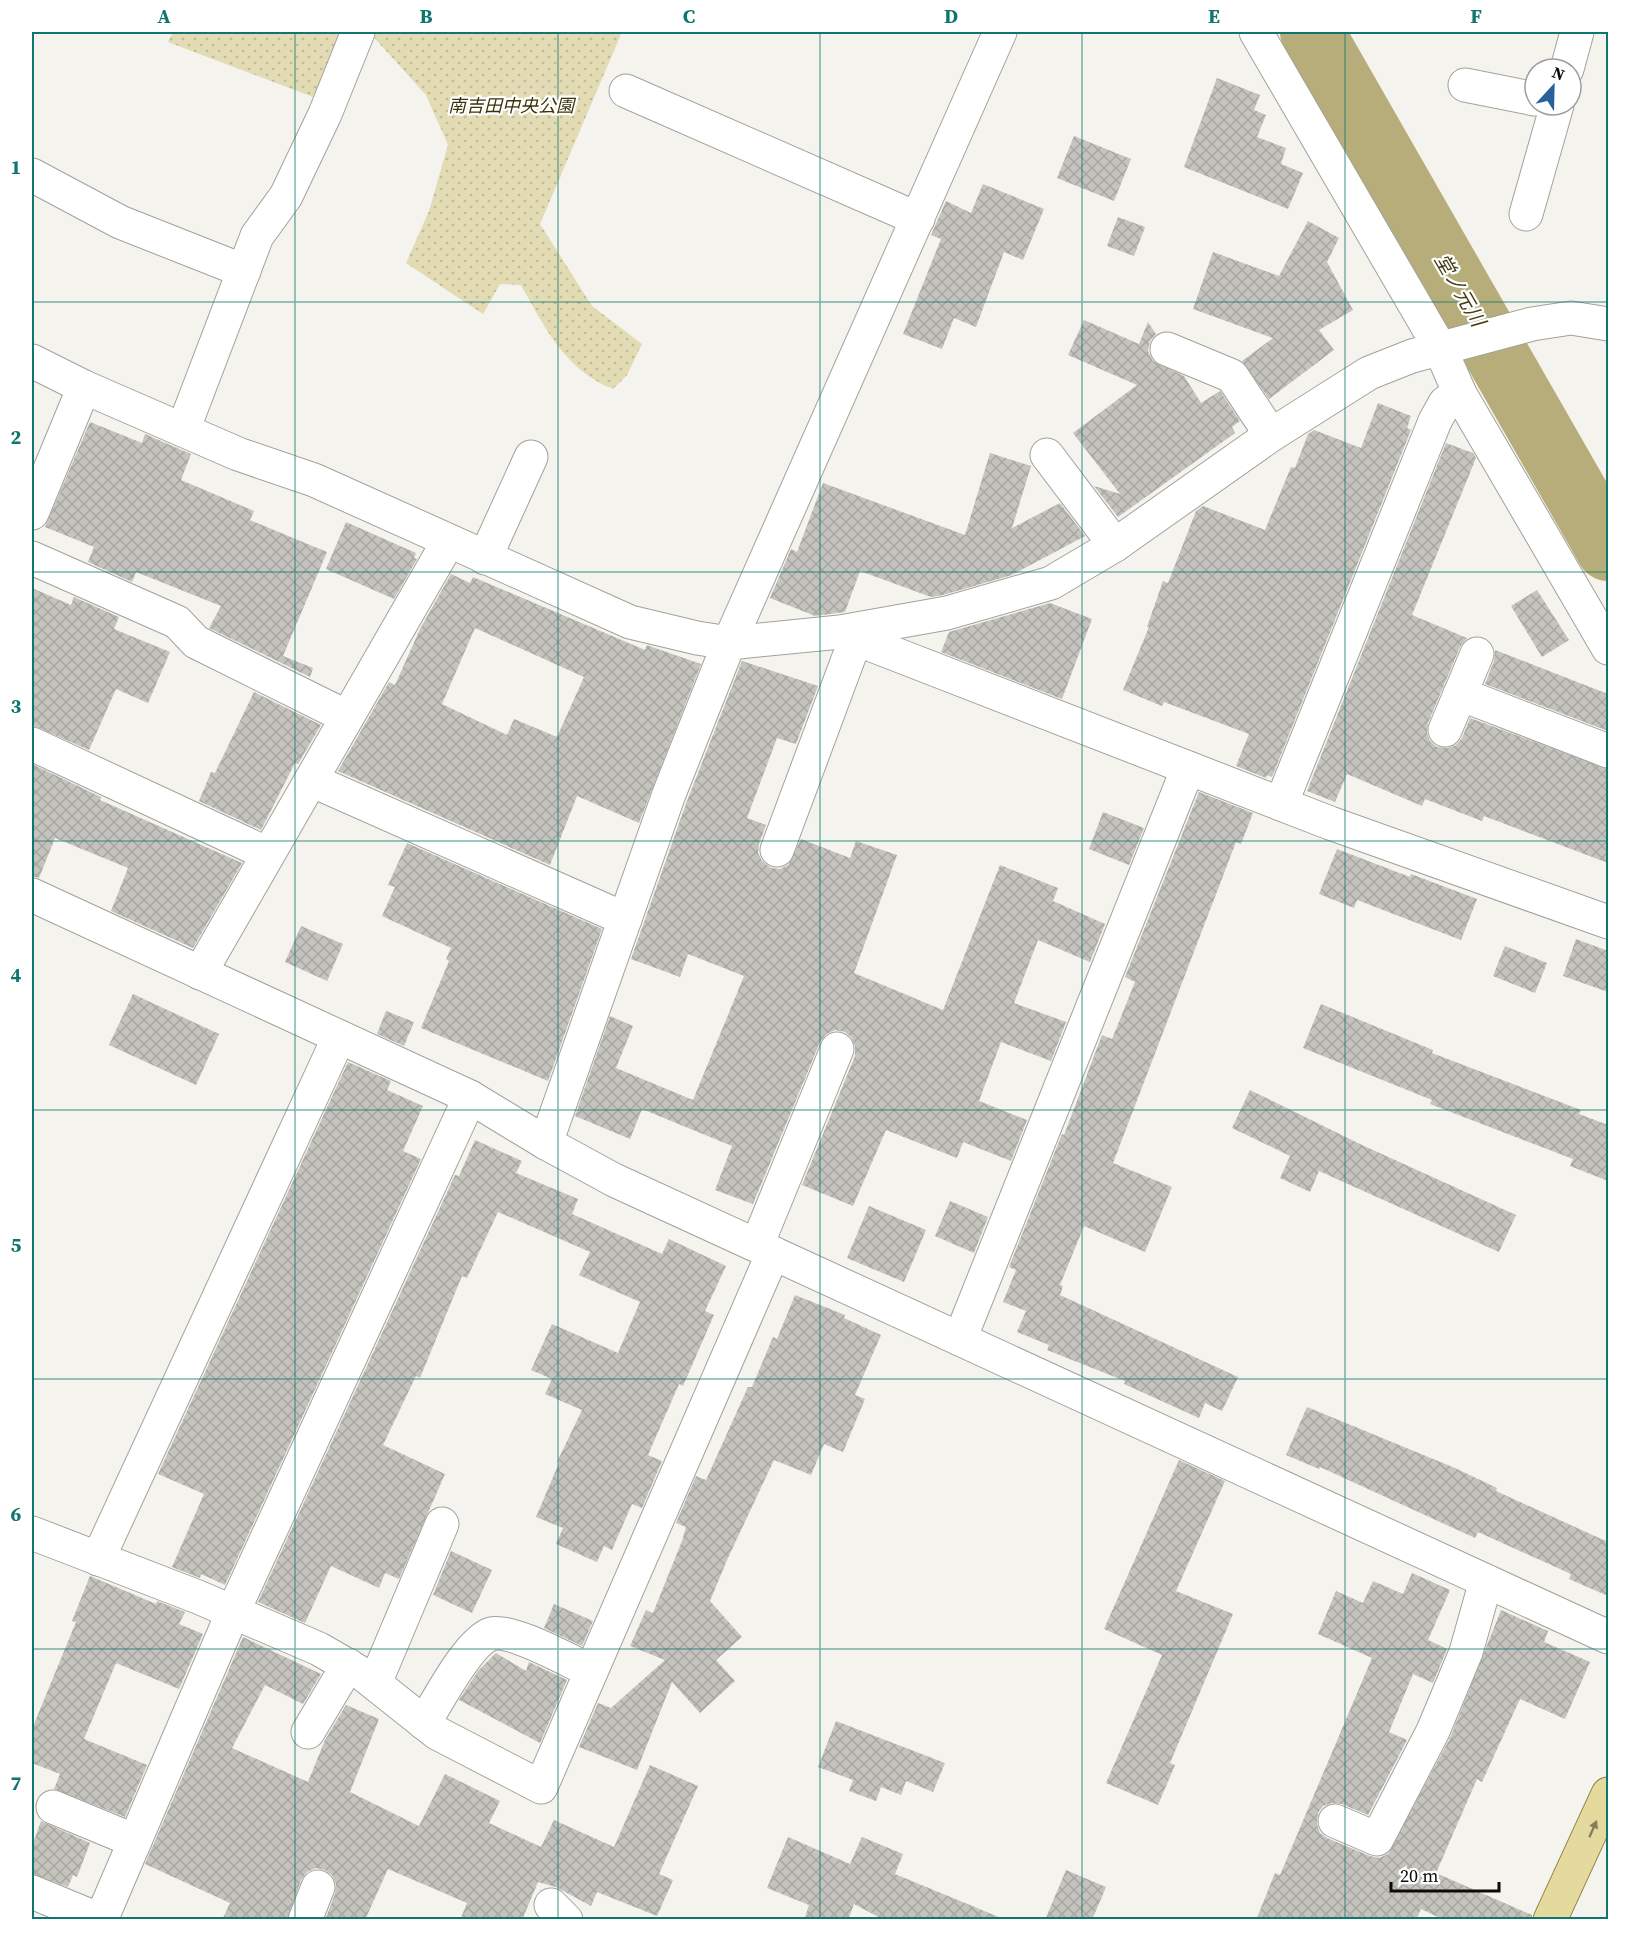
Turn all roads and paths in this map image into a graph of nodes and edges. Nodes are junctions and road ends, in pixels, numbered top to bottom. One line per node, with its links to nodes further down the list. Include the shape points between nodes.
1 (358, 32): 13 (street, via 326,114 286,196 257,236)
2 (1000, 32): 12 (street)
3 (1256, 32): 15 (street)
4 (1577, 32): 5 (street)
5 (1570, 57)
6 (1465, 84): 8 (street)
7 (626, 91): 12 (street)
8 (1523, 96)
9 (1554, 117): 11 (street)
10 (32, 175): 13 (street, via 120,222)
11 (1526, 214)
12 (918, 219): 30 (street)
13 (244, 271): 20 (street)
14 (1608, 324): 15 (street, via 1571,318)
15 (1445, 347): 19 (street); 21 (street, via 1369,373)
16 (1167, 349): 21 (street, via 1232,376)
17 (32, 361): 18 (street)
18 (84, 387): 20 (street); 24 (street)
19 (1460, 394): 31 (street); 40 (street, via 1445,403 1435,421)
20 (183, 430): 25 (street, via 314,480)
21 (1271, 435): 26 (street)
22 (1047, 455): 26 (street)
23 (531, 457): 28 (street)
24 (32, 513)
25 (448, 542): 28 (street); 34 (street)
26 (1115, 545): 29 (street, via 1051,583 947,613)
27 (32, 558): 34 (street, via 177,622 196,642)
28 (485, 558): 30 (street, via 630,622)
29 (848, 635): 30 (street); 38 (street); 41 (street)
30 (729, 643): 44 (street, via 669,794)
31 (1608, 648)
32 (1478, 654): 33 (street)
33 (1460, 694): 35 (street); 37 (street)
34 (347, 717): 39 (street)
35 (1445, 730)
36 (32, 744): 42 (street)
37 (1608, 751)
38 (1188, 768): 40 (street); 52 (street)
39 (310, 780): 42 (street); 44 (street)
40 (1281, 804): 45 (street)
41 (777, 850)
42 (268, 854): 46 (street)
43 (34, 902): 46 (street)
44 (625, 920): 50 (street)
45 (1608, 922)
46 (200, 973): 47 (street)
47 (339, 1037): 49 (street); 55 (street)
48 (837, 1049): 51 (street)
49 (470, 1097): 50 (street); 57 (street)
50 (546, 1143): 51 (street)
51 (765, 1249): 52 (street); 60 (street)
52 (960, 1339): 56 (street)
53 (442, 1524): 61 (street)
54 (32, 1533): 55 (street)
55 (98, 1559): 57 (street)
56 (1486, 1581): 58 (street); 66 (street, via 1466,1652 1433,1731 1377,1839)
57 (233, 1612): 59 (street); 67 (street)
58 (1608, 1637)
59 (348, 1665): 61 (street); 63 (street)
60 (591, 1671): 62 (street, via 511,1635 493,1634 477,1643); 62 (street, via 541,1787 468,1750)
61 (375, 1683): 62 (street)
62 (424, 1722)
63 (308, 1732)
64 (1608, 1794): 72 (main road, one-way to 64)
65 (53, 1806): 67 (street)
66 (1335, 1821)
67 (135, 1841): 70 (street)
68 (318, 1887): 71 (street)
69 (32, 1892): 70 (street)
70 (101, 1920)
71 (305, 1920)
72 (1550, 1920)

